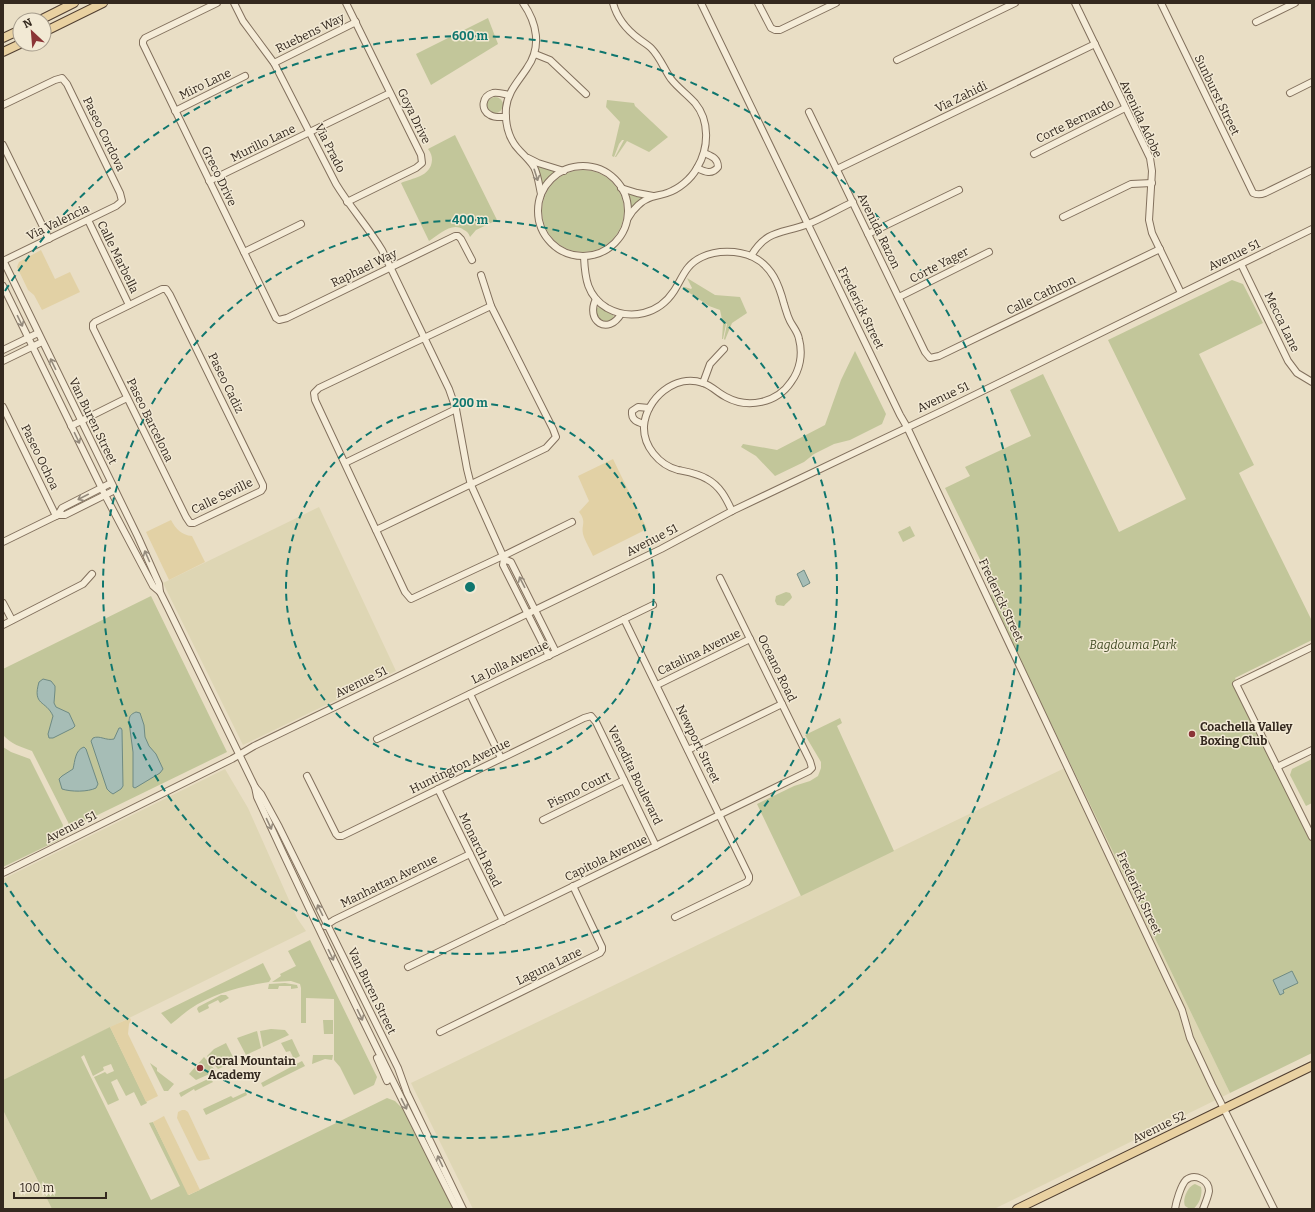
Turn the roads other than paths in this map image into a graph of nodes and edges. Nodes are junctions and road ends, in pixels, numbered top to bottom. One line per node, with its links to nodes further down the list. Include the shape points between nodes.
1 (74, 3): 15 (main road)
2 (102, 3): 18 (main road, via 90,4); 19 (main road)
3 (217, 3): 32 (street, Greco Drive, via 143,41 144,48)
4 (234, 3): 23 (street, Via Prado, via 243,21)
5 (346, 3): 16 (street, Goya Drive)
6 (523, 3): 21 (street, via 535,25)
7 (613, 3): 37 (street, via 623,24 654,51 670,77 698,108 705,128)
8 (701, 3): 57 (street, Frederick Street)
9 (758, 3): 10 (street, via 768,24 775,30 785,28)
10 (836, 3)
11 (1015, 3): 22 (street)
12 (1075, 3): 20 (street, Avenida Adobe)
13 (1161, 3): 42 (street, Sunburst Street, via 1250,188 1256,195)
14 (1295, 3): 17 (street)
15 (52, 14)
16 (356, 22): 23 (street, Ruebens Way); 26 (street, Goya Drive)
17 (1256, 22)
18 (52, 23)
19 (52, 28)
20 (1094, 44): 31 (street, Avenida Adobe); 41 (street, Via Zahidi)
21 (535, 54): 28 (street, via 550,60); 29 (street)
22 (897, 60)
23 (274, 63): 35 (street, Via Prado)
24 (245, 76): 32 (street, Miro Lane)
25 (1312, 82): 27 (street)
26 (390, 93): 35 (street, Murillo Lane); 51 (street, Goya Drive, via 421,155 422,163)
27 (1290, 93)
28 (586, 94)
29 (509, 96): 34 (street); 34 (street, via 492,93 484,99 483,104 490,115)
30 (3, 105): 50 (street, Paseo Cordova, via 62,78)
31 (1125, 108): 38 (street, Corte Bernardo); 45 (street, Avenida Adobe, via 1150,158)
32 (175, 111): 44 (street, Greco Drive)
33 (809, 112): 41 (street, Avenida Razon)
34 (506, 117): 39 (street, via 512,139)
35 (310, 132): 44 (street, Murillo Lane); 51 (street, Via Prado)
36 (3, 145): 60 (street)
37 (704, 153): 40 (street); 40 (street, via 717,160 718,167 712,172)
38 (1034, 154)
39 (528, 158): 43 (street); 48 (street, one-way to 48, via 534,167)
40 (697, 168): 49 (street, via 681,185 668,193)
41 (837, 169): 52 (street, Avenida Razon)
42 (1312, 170)
43 (564, 171): 46 (street, via 580,167 598,169 611,176); 48 (street, via 551,180)
44 (209, 181): 62 (street, Greco Drive)
45 (1152, 183): 53 (street, via 1131,184); 61 (street, Avenida Adobe, via 1149,220)
46 (621, 188): 49 (street); 54 (street)
47 (959, 190): 59 (street)
48 (541, 194): 65 (street, via 538,214 546,237 568,254)
49 (653, 196): 54 (street, via 640,204)
50 (122, 201): 55 (street, Via Valencia)
51 (347, 202): 69 (street, Via Prado, via 374,237)
52 (853, 202): 57 (street); 59 (street, Avenida Razon)
53 (1063, 217)
54 (628, 218): 65 (street, via 617,240 602,252)
55 (88, 220): 60 (street, Via Valencia); 75 (street, Calle Marbella)
56 (301, 224): 62 (street)
57 (808, 224): 64 (street, via 766,238 760,242); 97 (street, Frederick Street)
58 (1312, 229): 68 (street, Avenue 51)
59 (868, 234): 73 (street, Avenida Razon)
60 (49, 239): 67 (street, Via Valencia)
61 (1160, 249): 72 (street, Avenida Adobe); 86 (street, Calle Cathron, via 939,356)
62 (244, 252): 78 (street, Greco Drive)
63 (989, 252): 73 (street, Corte Yager)
64 (751, 256): 77 (street, via 733,252 702,257 687,268 673,292 661,305 640,314); 89 (street, via 767,267 780,288 787,315 799,338 801,353 798,368 792,381 782,392 760,403 735,401)
65 (584, 257): 74 (street, via 586,279)
66 (472, 260): 69 (street, Raphael Way, via 458,236)
67 (3, 261): 79 (street, Van Buren Street)
68 (1241, 264): 72 (street, Avenue 51); 88 (street, Mecca Lane, via 1288,361 1297,373)
69 (391, 268): 78 (street, Raphael Way); 81 (street, Via Prado)
70 (481, 275): 76 (street)
71 (3, 286): 80 (street, Van Buren Street, one-way to 80)
72 (1181, 293): 97 (street, Avenue 51)
73 (899, 297): 86 (street, Avenida Razon)
74 (596, 299): 77 (street, via 607,308); 77 (street, via 592,312 600,323 613,324)
75 (129, 305): 90 (street, Paseo Barcelona, via 93,324); 102 (street, Paseo Cadiz, via 166,289 236,428)
76 (492, 306): 81 (street); 100 (street, via 556,437 546,448)
77 (621, 314)
78 (279, 320)
79 (38, 333): 80 (street); 82 (street, Van Buren Street)
80 (28, 338): 83 (street, Van Buren Street); 85 (street)
81 (425, 338): 93 (street, Via Prado); 98 (street, via 319,388 314,393)
82 (42, 342): 83 (street); 94 (street, Van Buren Street, one-way to 82)
83 (33, 347): 87 (street); 96 (street, Van Buren Street)
84 (724, 349): 89 (street, via 710,364)
85 (3, 350)
86 (930, 358)
87 (3, 361)
88 (1312, 382)
89 (703, 383): 92 (street, via 687,381 675,384 662,392)
90 (127, 398): 94 (street); 108 (street, Paseo Barcelona)
91 (3, 407): 106 (street, Paseo Ochoa)
92 (649, 408): 95 (street); 95 (street, via 638,407 632,411 634,420)
93 (456, 410): 98 (street); 100 (street, Via Prado)
94 (81, 420): 96 (street); 99 (street, Van Buren Street)
95 (644, 424): 105 (street, via 647,442 655,456 671,467 695,473 709,480 722,491)
96 (71, 426): 101 (street, Van Buren Street, one-way to 101)
97 (907, 427): 105 (street, Avenue 51); 157 (street, Frederick Street, via 1182,1010 1190,1038)
98 (345, 463): 109 (street)
99 (111, 483): 101 (street); 103 (street, Van Buren Street)
100 (471, 485): 109 (street); 111 (street, Via Prado)
101 (102, 487): 104 (street, Van Buren Street); 106 (street, one-way to 106, via 62,508)
102 (263, 488): 108 (street, Calle Seville, via 218,512)
103 (115, 490): 104 (street); 114 (street, Van Buren Street, one-way to 103, via 159,584)
104 (106, 495): 106 (street, via 65,515); 114 (street, Van Buren Street, via 153,586)
105 (732, 511): 117 (street, Avenue 51)
106 (57, 516): 110 (street)
107 (572, 522): 111 (street)
108 (190, 523)
109 (376, 530): 111 (street, via 405,592 411,599)
110 (3, 542)
111 (503, 557): 117 (street, one-way to 111, via 511,562); 118 (street, via 503,565)
112 (92, 574): 120 (street, via 83,584)
113 (720, 578): 122 (street, Oceano Road)
114 (160, 592): 133 (street, Van Buren Street)
115 (3, 603): 120 (street)
116 (653, 605): 119 (street, La Jolla Avenue)
117 (536, 610): 118 (street, Avenue 51); 124 (street)
118 (528, 613): 125 (street); 133 (street, Avenue 51)
119 (624, 619): 124 (street, La Jolla Avenue); 126 (street, Newport Street)
120 (12, 620): 121 (street)
121 (3, 625)
122 (750, 639): 126 (street, Catalina Avenue); 128 (street, Oceano Road)
123 (1312, 647): 135 (street, via 1236,684)
124 (556, 652): 125 (street, La Jolla Avenue)
125 (549, 656): 127 (street, La Jolla Avenue)
126 (657, 685): 131 (street, Newport Street)
127 (470, 694): 130 (street, La Jolla Avenue); 134 (street)
128 (782, 704): 131 (street); 136 (street, Oceano Road)
129 (591, 716): 134 (street, Huntington Avenue); 138 (street, Venedita Boulevard)
130 (377, 739)
131 (688, 750): 141 (street, Newport Street)
132 (1312, 750): 135 (street)
133 (239, 755): 139 (street, Van Buren Street); 146 (street, Avenue 51)
134 (502, 758): 140 (street, Huntington Avenue)
135 (1277, 767): 143 (street)
136 (812, 768): 141 (street, Capitola Avenue)
137 (307, 776): 140 (street, Huntington Avenue, via 338,836)
138 (624, 780): 142 (street, Pismo Court); 144 (street, Venedita Boulevard)
139 (255, 788): 150 (street, Van Buren Street, one-way to 139, via 270,809); 151 (street, Van Buren Street, one-way to 151, via 257,798)
140 (438, 789): 145 (street, Monarch Road)
141 (720, 815): 144 (street, Capitola Avenue); 148 (street, Newport Street, via 748,871 749,879)
142 (543, 820)
143 (1312, 837)
144 (656, 846): 147 (street, Capitola Avenue)
145 (470, 854): 149 (street, Monarch Road); 150 (street, Manhattan Avenue)
146 (3, 873)
147 (573, 886): 149 (street, Capitola Avenue); 153 (street, Laguna Lane, via 602,947 600,953)
148 (675, 917)
149 (503, 921): 152 (street, Capitola Avenue)
150 (327, 925): 151 (street, Manhattan Avenue); 159 (street, Van Buren Street, one-way to 150, via 398,1068)
151 (319, 930): 154 (street, Van Buren Street, one-way to 154)
152 (408, 967)
153 (440, 1032)
154 (375, 1045): 156 (street, via 375,1055); 158 (street, Van Buren Street, one-way to 158)
155 (1312, 1066): 157 (main road, Avenue 52)
156 (392, 1090)
157 (1224, 1109): 160 (main road, Avenue 52); 163 (street, Frederick Street)
158 (457, 1209)
159 (463, 1209)
160 (1017, 1209)
161 (1175, 1209): 162 (street, via 1183,1184 1190,1178 1200,1178 1208,1186 1209,1191)
162 (1202, 1209)
163 (1274, 1209)

